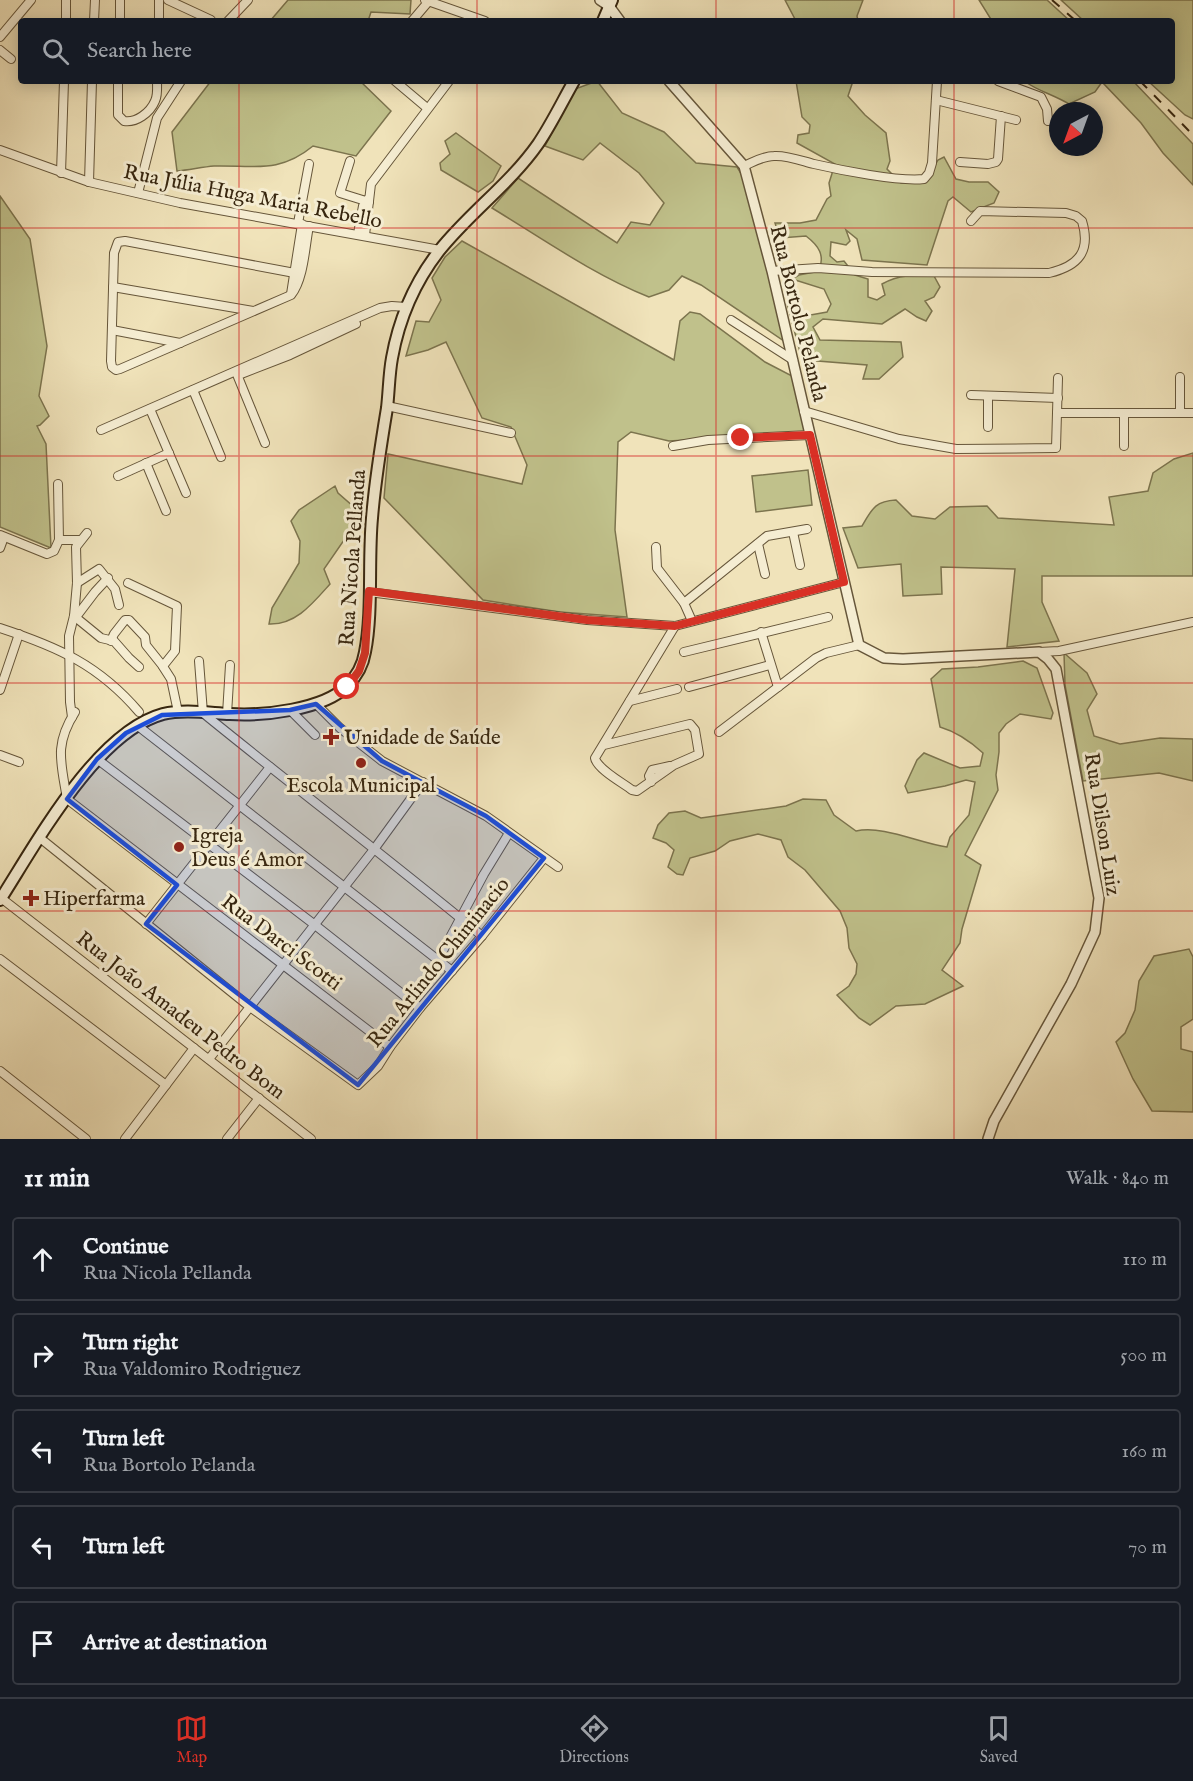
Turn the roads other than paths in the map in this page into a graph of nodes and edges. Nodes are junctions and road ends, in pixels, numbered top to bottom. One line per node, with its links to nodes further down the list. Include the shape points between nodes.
1 (31, 0): 20 (street)
2 (66, 0): 10 (street)
3 (95, 0): 11 (street)
4 (120, 0): 12 (street)
5 (159, 0): 13 (street)
6 (168, 0): 14 (street)
7 (248, 0): 15 (street)
8 (427, 1): 16 (street); 17 (street)
9 (607, 2): 18 (main road); 19 (street)
10 (66, 18)
11 (94, 18)
12 (120, 18)
13 (159, 18)
14 (207, 18)
15 (231, 18)
16 (414, 18)
17 (476, 18)
18 (604, 18)
19 (618, 18)
20 (0, 37)
21 (0, 51): 22 (street)
22 (11, 59)
23 (64, 84): 44 (street)
24 (92, 84): 45 (street)
25 (118, 84): 26 (street, via 118,115 133,122 153,104)
26 (157, 84)
27 (179, 84): 46 (street, via 157,118)
28 (399, 84): 35 (street)
29 (447, 84): 35 (street)
30 (571, 84): 51 (main road, Rua Nicola Pellanda, via 537,144)
31 (672, 84): 43 (street, Rua Bortolo Pelanda)
32 (937, 84): 34 (street)
33 (1006, 84): 38 (street, via 1041,97)
34 (936, 100): 36 (street); 43 (street, via 932,163 924,179 890,177 781,156)
35 (427, 108): 47 (street, via 371,184)
36 (1001, 116): 37 (street); 41 (street, via 996,162)
37 (1016, 120)
38 (1048, 122)
39 (0, 150): 44 (street, Rua Júlia Huga Maria Rebello)
40 (350, 161): 47 (street, via 340,193)
41 (960, 162)
42 (309, 164): 49 (street)
43 (744, 166): 52 (street, Rua Bortolo Pelanda)
44 (61, 173): 45 (street, Rua Júlia Huga Maria Rebello)
45 (89, 182): 46 (street, Rua Júlia Huga Maria Rebello)
46 (138, 193): 49 (street, Rua Júlia Huga Maria Rebello)
47 (368, 201): 50 (street)
48 (971, 221): 52 (street, via 980,211 1066,213 1082,221 1086,243 1069,265 1049,273 818,268)
49 (303, 224): 50 (street, Rua Júlia Huga Maria Rebello); 53 (street)
50 (361, 235): 51 (street, Rua Júlia Huga Maria Rebello)
51 (440, 250): 55 (main road, Rua Nicola Pellanda)
52 (772, 271): 60 (street, Rua Bortolo Pelanda)
53 (297, 274): 54 (street, via 122,241 115,247); 56 (street, via 291,295)
54 (113, 287): 56 (street); 58 (street)
55 (406, 307): 61 (street, via 389,307); 68 (main road, Rua Nicola Pellanda, via 393,357)
56 (254, 311): 59 (street)
57 (731, 321): 60 (street)
58 (112, 330): 59 (street); 59 (street, via 111,363 116,370)
59 (181, 343)
60 (793, 360): 70 (street, Rua Bortolo Pelanda)
61 (237, 374): 64 (street); 79 (street)
62 (1180, 377): 73 (street)
63 (1058, 378): 67 (street)
64 (193, 390): 69 (street); 83 (street)
65 (971, 395): 66 (street)
66 (988, 396): 67 (street); 75 (street)
67 (1058, 398): 71 (street)
68 (387, 406): 77 (street); 104 (main road, Rua Nicola Pellanda, via 372,519)
69 (150, 409): 76 (street); 82 (street)
70 (804, 411): 71 (street, via 899,439 956,449 1056,448); 78 (street, Rua Bortolo Pelanda)
71 (1057, 413): 72 (street)
72 (1124, 413): 73 (street); 81 (street)
73 (1180, 413): 74 (street)
74 (1193, 413)
75 (988, 427)
76 (101, 430)
77 (511, 433)
78 (810, 435): 80 (street, via 708,440); 101 (street, Rua Bortolo Pelanda)
79 (265, 443)
80 (673, 446)
81 (1124, 446)
82 (169, 453): 84 (street); 87 (street)
83 (221, 457)
84 (146, 463): 85 (street); 88 (street)
85 (118, 476)
86 (58, 484): 93 (street)
87 (186, 493)
88 (166, 511)
89 (807, 530): 90 (street)
90 (793, 532): 95 (street, via 767,536); 98 (street)
91 (87, 533): 94 (street)
92 (2, 536): 93 (street, via 47,554 54,551); 97 (street)
93 (59, 540): 94 (street)
94 (80, 540): 102 (street, via 76,547)
95 (758, 544): 99 (street); 105 (street)
96 (656, 547): 105 (street, via 657,568)
97 (0, 548)
98 (800, 565)
99 (765, 574)
100 (108, 578): 102 (street, via 99,568); 106 (street); 107 (street)
101 (844, 582): 109 (street); 116 (street, Rua Bortolo Pelanda)
102 (77, 583): 107 (street)
103 (128, 583): 124 (street, via 177,606 175,651)
104 (369, 591): 111 (street, via 587,620); 132 (main road, Rua Nicola Pellanda, via 365,653 359,671 347,687)
105 (684, 603): 109 (street)
106 (119, 605)
107 (75, 616): 115 (street, via 101,638); 120 (street, via 69,636)
108 (828, 618): 113 (street)
109 (692, 621): 111 (street)
110 (1193, 622): 117 (street)
111 (675, 626): 131 (street)
112 (0, 628): 114 (street)
113 (761, 632): 118 (street); 123 (street)
114 (19, 634): 120 (street); 130 (street)
115 (111, 641): 124 (street, via 125,620 129,620); 125 (street)
116 (859, 645): 119 (street, via 884,658 903,659); 128 (street, via 822,655)
117 (1059, 651): 119 (street); 126 (street)
118 (684, 652)
119 (1039, 652): 126 (street)
120 (70, 654): 134 (street, via 122,691); 147 (street, via 70,702 74,715 62,736 60,759)
121 (199, 661): 136 (street)
122 (230, 665): 137 (street)
123 (770, 665): 127 (street); 128 (street)
124 (163, 666): 135 (street, via 174,689)
125 (139, 667)
126 (1056, 669): 178 (street, Rua Dilson Luiz, via 1099,898 1095,932)
127 (690, 687)
128 (778, 687): 139 (street)
129 (677, 689): 131 (street)
130 (0, 690)
131 (630, 701): 141 (street)
132 (316, 704): 133 (main road, Rua Nicola Pellanda); 146 (street, via 382,761)
133 (290, 710): 137 (main road, Rua Nicola Pellanda); 140 (street)
134 (140, 712)
135 (178, 712): 136 (main road, Rua Nicola Pellanda); 138 (main road, Rua Nicola Pellanda, via 162,714)
136 (203, 713): 137 (main road, Rua Nicola Pellanda); 145 (street)
137 (227, 714)
138 (138, 726): 143 (main road, Rua Nicola Pellanda); 148 (street)
139 (719, 732)
140 (315, 735)
141 (604, 746): 141 (street, via 595,758 597,764 632,790 639,790 699,753 695,730 685,724)
142 (0, 754): 144 (street)
143 (97, 759): 147 (main road, Rua Nicola Pellanda); 151 (street)
144 (19, 762)
145 (270, 767): 148 (street); 152 (street)
146 (423, 783): 149 (street, via 486,816); 152 (street)
147 (67, 799): 150 (main road, Rua Nicola Pellanda); 155 (street, Rua Darci Scotti)
148 (239, 806): 151 (street); 156 (street)
149 (509, 833): 153 (street); 158 (street)
150 (40, 838): 157 (main road, Rua Nicola Pellanda); 159 (street)
151 (209, 845): 155 (street); 160 (street)
152 (375, 848): 156 (street); 158 (street)
153 (544, 858): 154 (street); 161 (street, Rua Arlindo Chiminacio)
154 (558, 867)
155 (177, 885): 159 (street); 164 (street, Rua Darci Scotti)
156 (344, 887): 160 (street); 163 (street)
157 (0, 898): 169 (street, Rua João Amadeu Pedro Bom)
158 (461, 918): 161 (street); 163 (street)
159 (146, 924): 166 (street)
160 (315, 925): 164 (street); 167 (street)
161 (482, 936): 165 (street, Rua Arlindo Chiminacio)
162 (0, 959): 172 (street)
163 (438, 960): 165 (street)
164 (282, 966): 166 (street); 168 (street, Rua Darci Scotti)
165 (452, 971): 167 (street, Rua Arlindo Chiminacio)
166 (250, 1007): 168 (street, Rua Arlindo Chiminacio, via 358,1085 373,1072); 170 (street)
167 (420, 1008): 168 (street, Rua Arlindo Chiminacio)
168 (390, 1047)
169 (194, 1048): 170 (street, Rua João Amadeu Pedro Bom); 172 (street)
170 (209, 1059): 173 (street, Rua João Amadeu Pedro Bom)
171 (0, 1071): 174 (street)
172 (165, 1085): 175 (street)
173 (259, 1098): 176 (street); 177 (street, Rua João Amadeu Pedro Bom)
174 (86, 1139)
175 (125, 1139)
176 (227, 1139)
177 (311, 1139)
178 (988, 1139)

